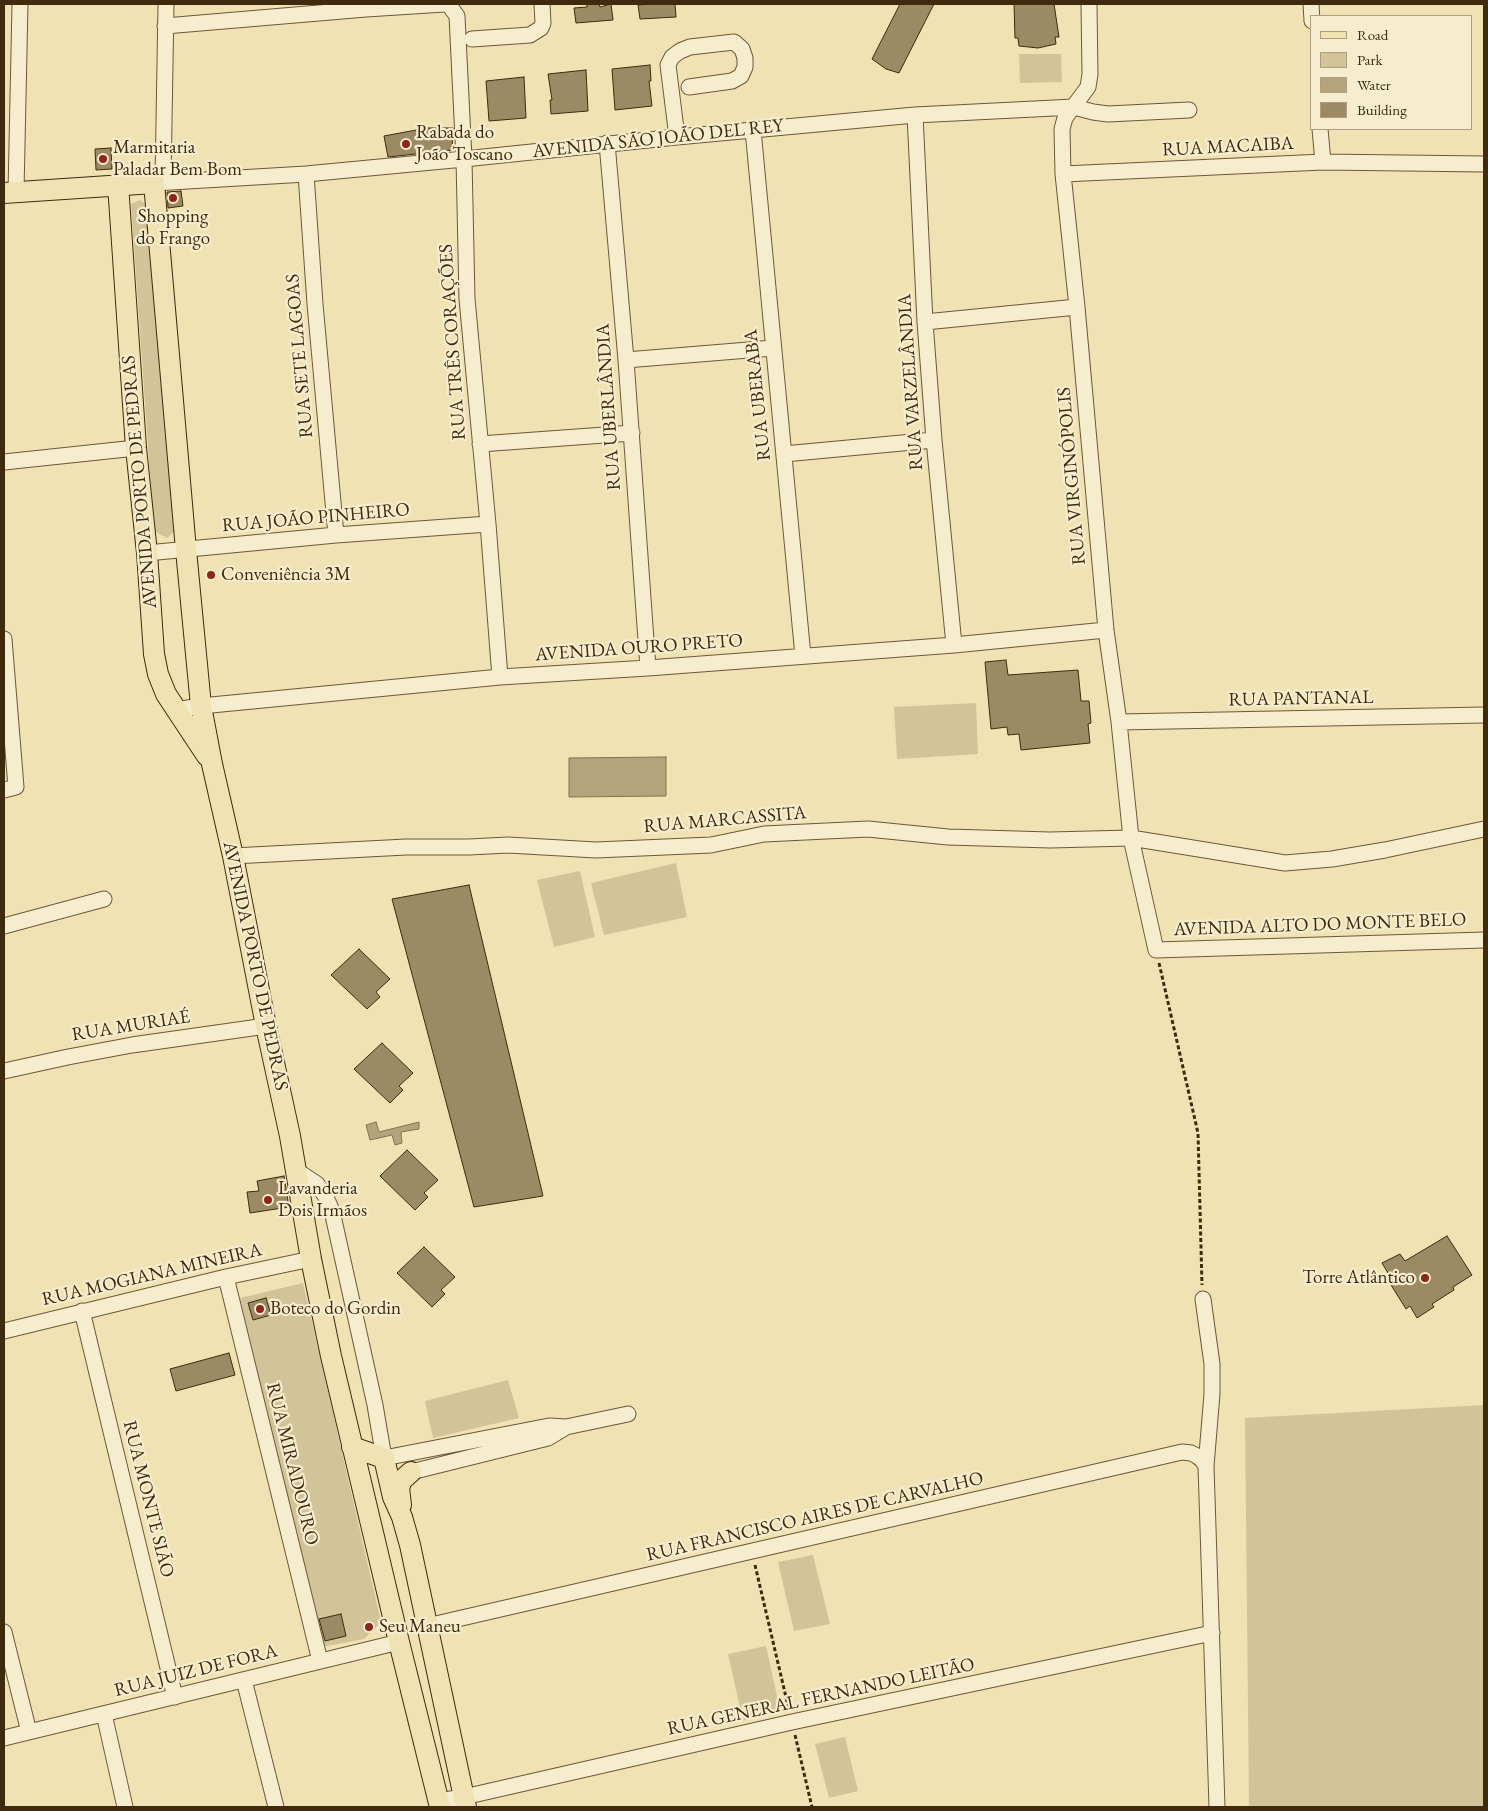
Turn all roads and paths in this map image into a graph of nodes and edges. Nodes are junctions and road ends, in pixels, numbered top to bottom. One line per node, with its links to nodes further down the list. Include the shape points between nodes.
1 (20, 4): 8 (street)
2 (166, 4): 7 (street)
3 (542, 4): 9 (street, via 543,24 536,32)
4 (1089, 4): 11 (street, RUA VIRGINÓPOLIS, via 1090,74 1088,87)
5 (450, 5): 6 (street); 18 (street, RUA TRÊS CORAÇÕES, via 457,16)
6 (366, 6): 7 (street)
7 (166, 26): 23 (street)
8 (11, 37): 25 (street)
9 (472, 39)
10 (689, 87): 16 (street, via 741,76 745,67 742,49 734,42 690,47 672,57 668,66)
11 (1074, 107): 12 (street, AVENIDA SÃO JOÃO DEL REY, via 1108,114); 13 (street, AVENIDA SÃO JOÃO DEL REY); 22 (street, RUA VIRGINÓPOLIS, via 1062,129)
12 (1189, 110)
13 (915, 115): 14 (street, AVENIDA SÃO JOÃO DEL REY); 27 (street, RUA VARZELÂNDIA)
14 (753, 130): 16 (street, AVENIDA SÃO JOÃO DEL REY); 28 (street, RUA UBERABA)
15 (1320, 130): 19 (street)
16 (677, 137): 17 (street, AVENIDA SÃO JOÃO DEL REY)
17 (607, 144): 18 (street, AVENIDA SÃO JOÃO DEL REY); 29 (street, RUA UBERLÂNDIA)
18 (464, 160): 21 (street, AVENIDA SÃO JOÃO DEL REY); 32 (street, RUA TRÊS CORAÇÕES, via 467,299)
19 (1322, 162): 20 (street, RUA MACAIBA); 22 (street, RUA MACAIBA)
20 (1484, 164)
21 (306, 174): 23 (street, AVENIDA SÃO JOÃO DEL REY); 37 (street, RUA SETE LAGOAS)
22 (1063, 174): 26 (street, RUA VIRGINÓPOLIS)
23 (158, 182): 24 (main road, AVENIDA SÃO JOÃO DEL REY); 38 (main road, AVENIDA PORTO DE PEDRAS)
24 (118, 184): 25 (main road, AVENIDA SÃO JOÃO DEL REY); 33 (main road, AVENIDA PORTO DE PEDRAS)
25 (10, 193)
26 (1077, 308): 27 (street); 40 (street, RUA VIRGINÓPOLIS)
27 (925, 322): 31 (street, RUA VARZELÂNDIA)
28 (774, 348): 29 (street); 34 (street, RUA UBERABA)
29 (626, 360): 30 (street, RUA UBERLÂNDIA)
30 (632, 433): 32 (street); 44 (street, RUA UBERLÂNDIA)
31 (934, 440): 34 (street); 42 (street, RUA VARZELÂNDIA)
32 (480, 444): 36 (street, RUA TRÊS CORAÇÕES)
33 (136, 448): 35 (street); 39 (main road, AVENIDA PORTO DE PEDRAS)
34 (784, 454): 43 (street, RUA UBERABA)
35 (4, 462)
36 (488, 524): 37 (street, RUA JOÃO PINHEIRO); 45 (street, RUA TRÊS CORAÇÕES)
37 (336, 535): 38 (street, RUA JOÃO PINHEIRO)
38 (186, 550): 39 (street, RUA JOÃO PINHEIRO); 46 (main road, AVENIDA PORTO DE PEDRAS)
39 (147, 553): 47 (main road, AVENIDA PORTO DE PEDRAS, via 154,654 158,674)
40 (1106, 630): 42 (street, AVENIDA OURO PRETO); 49 (street, RUA VIRGINÓPOLIS)
41 (4, 639): 51 (street)
42 (954, 645): 43 (street, AVENIDA OURO PRETO)
43 (803, 656): 44 (street, AVENIDA OURO PRETO)
44 (648, 668): 45 (street, AVENIDA OURO PRETO)
45 (500, 677): 46 (street, AVENIDA OURO PRETO)
46 (201, 706): 47 (street, AVENIDA OURO PRETO); 50 (main road, AVENIDA PORTO DE PEDRAS)
47 (175, 710): 50 (main road, AVENIDA PORTO DE PEDRAS)
48 (1484, 715): 49 (street, RUA PANTANAL)
49 (1119, 722): 53 (street, RUA VIRGINÓPOLIS)
50 (212, 764): 54 (main road, AVENIDA PORTO DE PEDRAS)
51 (10, 789)
52 (1484, 829): 53 (street, RUA MARCASSITA, via 1385,850 1285,863)
53 (1131, 838): 54 (street, RUA MARCASSITA, via 967,838 868,828 764,834 711,845 596,850 508,845 406,847); 58 (street, RUA VIRGINÓPOLIS)
54 (233, 856): 59 (main road, AVENIDA PORTO DE PEDRAS)
55 (104, 899): 56 (street)
56 (4, 926)
57 (1484, 940): 58 (street, AVENIDA ALTO DO MONTE BELO)
58 (1156, 950): 64 (path, via 1198,1132)
59 (266, 1026): 60 (street, RUA MURIAÉ, via 132,1045); 61 (main road, AVENIDA PORTO DE PEDRAS)
60 (4, 1072)
61 (296, 1170): 62 (main road, AVENIDA PORTO DE PEDRAS); 70 (street, via 317,1184 332,1211 376,1405)
62 (311, 1259): 63 (street, RUA MOGIANA MINEIRA); 69 (main road, AVENIDA PORTO DE PEDRAS)
63 (226, 1277): 65 (street, RUA MOGIANA MINEIRA); 80 (street, RUA MIRADOURO)
64 (1203, 1299): 71 (street, via 1212,1364)
65 (82, 1311): 66 (street, RUA MOGIANA MINEIRA); 82 (street, RUA MONTE SIÃO)
66 (4, 1331)
67 (628, 1414): 68 (street)
68 (566, 1427): 70 (street, via 549,1426); 73 (street, via 548,1438)
69 (352, 1446): 70 (main road); 72 (main road, AVENIDA PORTO DE PEDRAS)
70 (385, 1463): 72 (main road, via 363,1466); 74 (main road, via 393,1498)
71 (1206, 1466): 75 (street, RUA FRANCISCO AIRES DE CARVALHO, via 1197,1456 1182,1452); 78 (street)
72 (358, 1471): 79 (main road, AVENIDA PORTO DE PEDRAS)
73 (412, 1472): 74 (main road, via 402,1480 400,1488)
74 (402, 1517): 76 (main road)
75 (752, 1552): 76 (street, RUA FRANCISCO AIRES DE CARVALHO); 84 (path)
76 (427, 1626): 87 (main road)
77 (4, 1632): 85 (street)
78 (1212, 1633): 84 (street, RUA GENERAL FERNANDO LEITÃO); 92 (street)
79 (399, 1642): 80 (street, RUA JUIZ DE FORA); 88 (main road, AVENIDA PORTO DE PEDRAS)
80 (320, 1661): 81 (street, RUA JUIZ DE FORA)
81 (244, 1680): 82 (street, RUA JUIZ DE FORA); 90 (street)
82 (175, 1697): 83 (street, RUA JUIZ DE FORA)
83 (104, 1714): 85 (street, RUA JUIZ DE FORA); 89 (street)
84 (792, 1722): 87 (street, RUA GENERAL FERNANDO LEITÃO); 91 (path)
85 (29, 1732): 86 (street, RUA JUIZ DE FORA)
86 (4, 1738)
87 (465, 1802): 88 (street, RUA GENERAL FERNANDO LEITÃO)
88 (439, 1804)
89 (124, 1807)
90 (276, 1807)
91 (812, 1807)
92 (1217, 1807)

